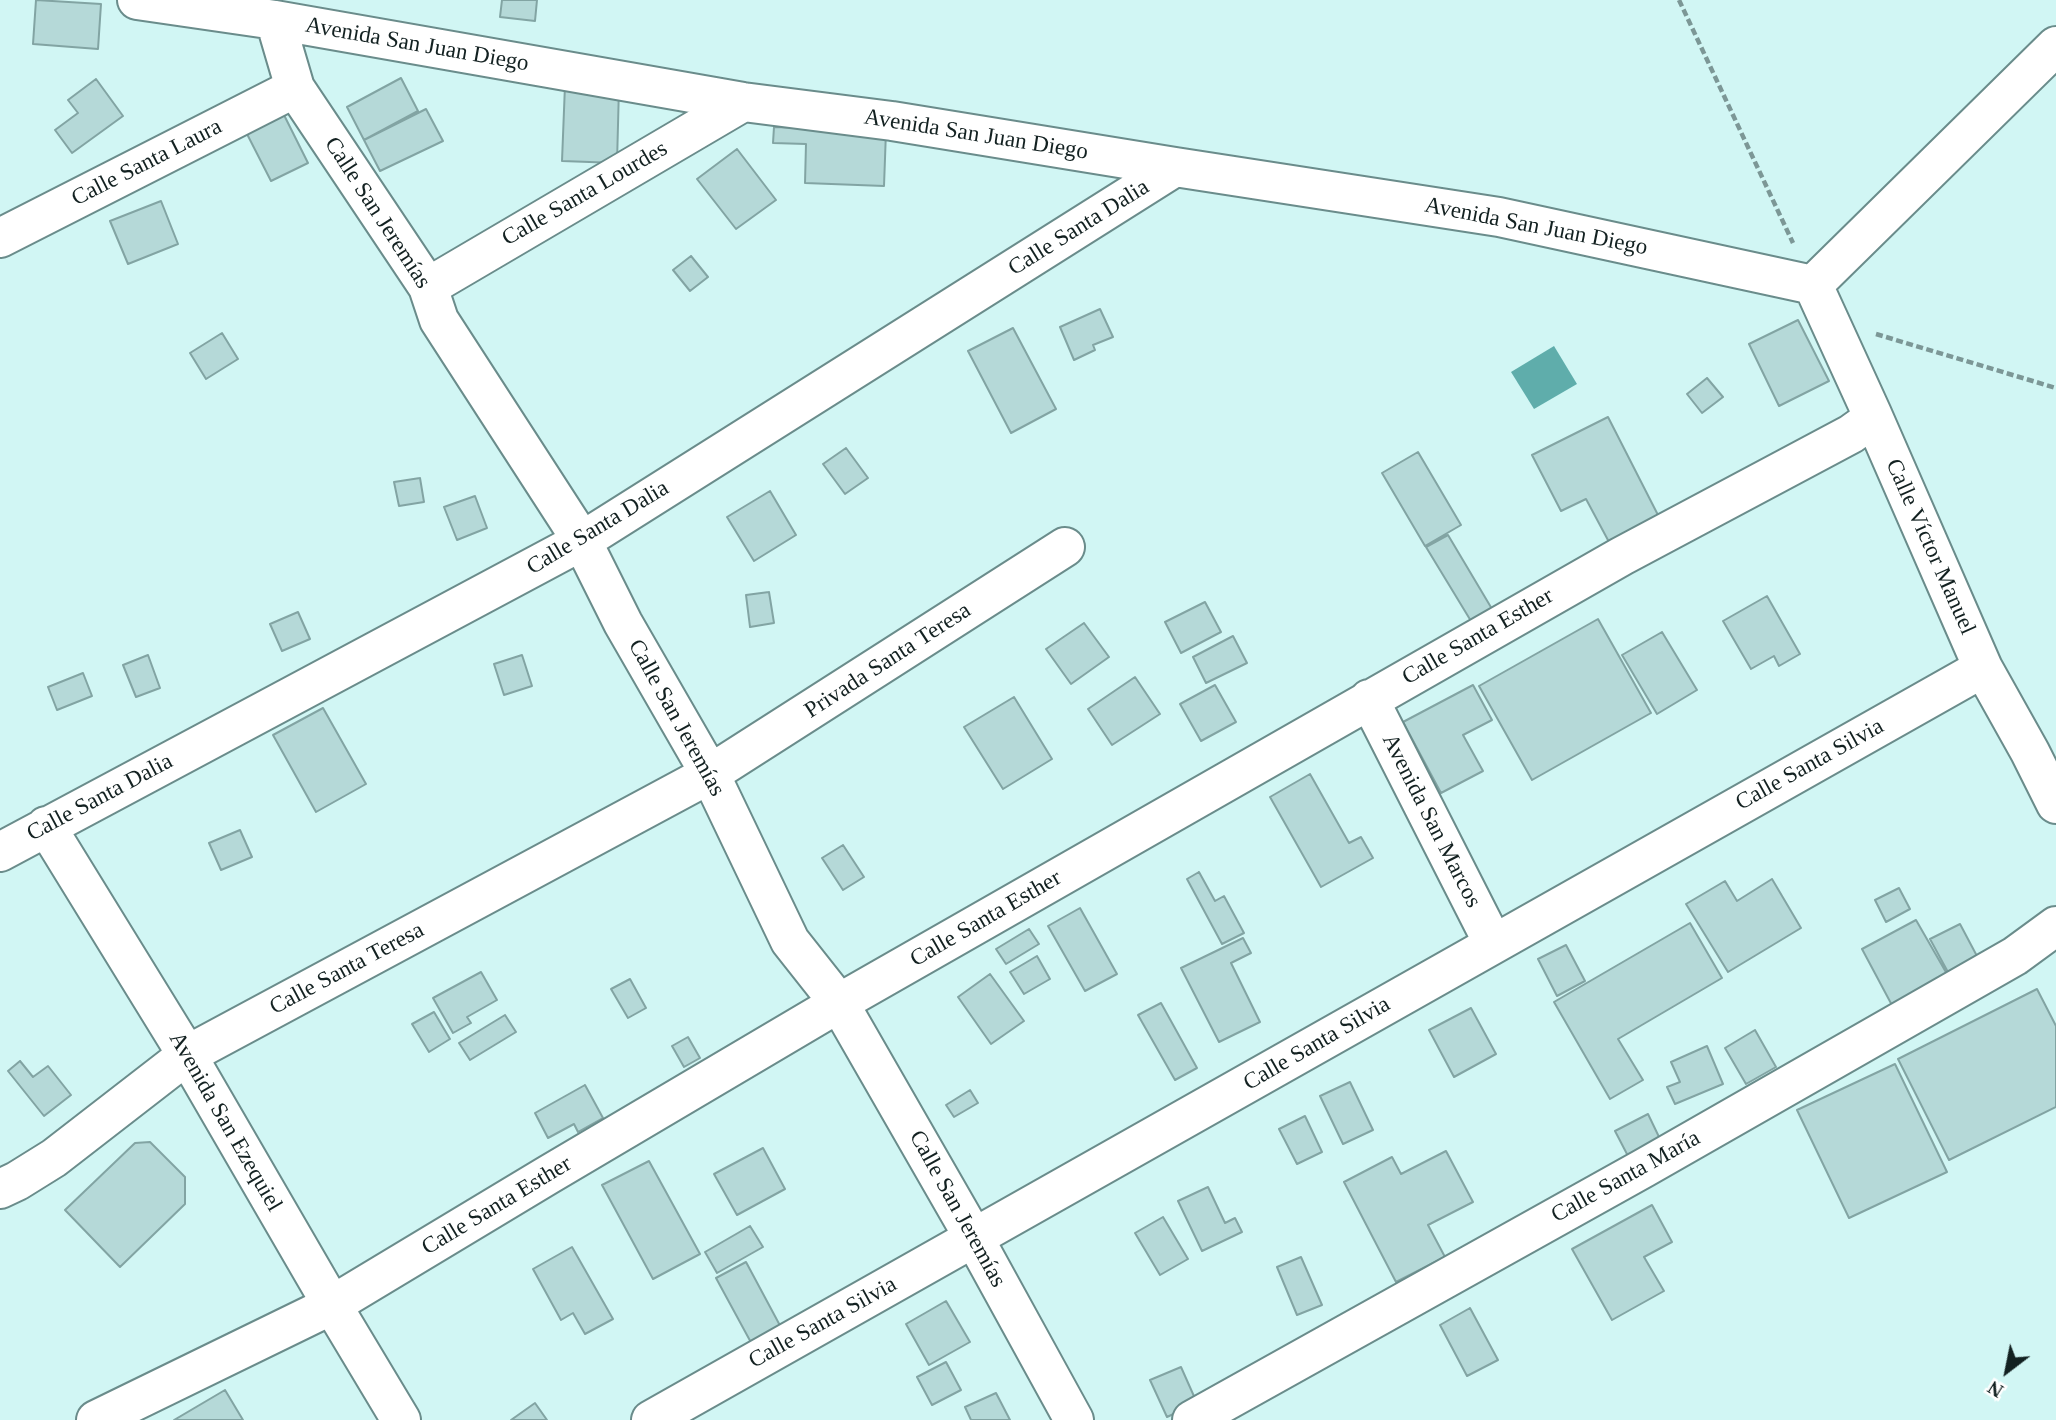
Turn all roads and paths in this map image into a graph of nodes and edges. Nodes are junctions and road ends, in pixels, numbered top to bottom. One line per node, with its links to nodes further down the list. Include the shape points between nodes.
1 (137, 0): 3 (street, Avenida San Juan Diego)
2 (1679, 0): 9 (path)
3 (275, 20): 5 (street, Calle San Jeremías); 6 (street, Avenida San Juan Diego)
4 (2056, 46): 9 (street)
5 (295, 88): 8 (street, Calle Santa Laura); 10 (street, Calle San Jeremías)
6 (743, 102): 7 (street, Avenida San Juan Diego); 10 (street, Calle Santa Lourdes)
7 (1175, 167): 9 (street, Avenida San Juan Diego, via 1499,217); 14 (street, Calle Santa Dalia)
8 (0, 238)
9 (1813, 285): 11 (street, Calle Víctor Manuel)
10 (428, 287): 14 (street, Calle San Jeremías, via 439,320)
11 (1830, 321): 12 (path); 13 (street, Calle Víctor Manuel)
12 (2056, 388)
13 (1872, 414): 16 (street, Calle Víctor Manuel); 17 (street, Calle Santa Esther, via 1851,434 1622,555)
14 (582, 541): 18 (street, Calle San Jeremías, via 623,623); 20 (street, Calle Santa Dalia)
15 (1065, 547): 18 (street, Privada Santa Teresa)
16 (1983, 668): 19 (street, Calle Víctor Manuel); 23 (street, Calle Santa Silvia)
17 (1370, 699): 23 (street, Avenida San Marcos); 24 (street, Calle Santa Esther)
18 (710, 774): 24 (street, Calle San Jeremías, via 790,942); 25 (street, Calle Santa Teresa)
19 (2056, 804)
20 (46, 826): 21 (street, Calle Santa Dalia); 25 (street, Avenida San Ezequiel)
21 (0, 852)
22 (2056, 926): 33 (street, Calle Santa María, via 2015,956)
23 (1493, 943): 27 (street, Calle Santa Silvia)
24 (839, 1003): 27 (street, Calle San Jeremías); 28 (street, Calle Santa Esther)
25 (187, 1055): 26 (street, Calle Santa Teresa, via 54,1158); 28 (street, Avenida San Ezequiel)
26 (0, 1189)
27 (974, 1238): 31 (street, Calle Santa Silvia); 32 (street, Calle San Jeremías)
28 (332, 1305): 29 (street, Calle Santa Esther); 30 (street, Avenida San Ezequiel)
29 (96, 1420)
30 (401, 1420)
31 (651, 1420)
32 (1074, 1420)
33 (1192, 1420)

